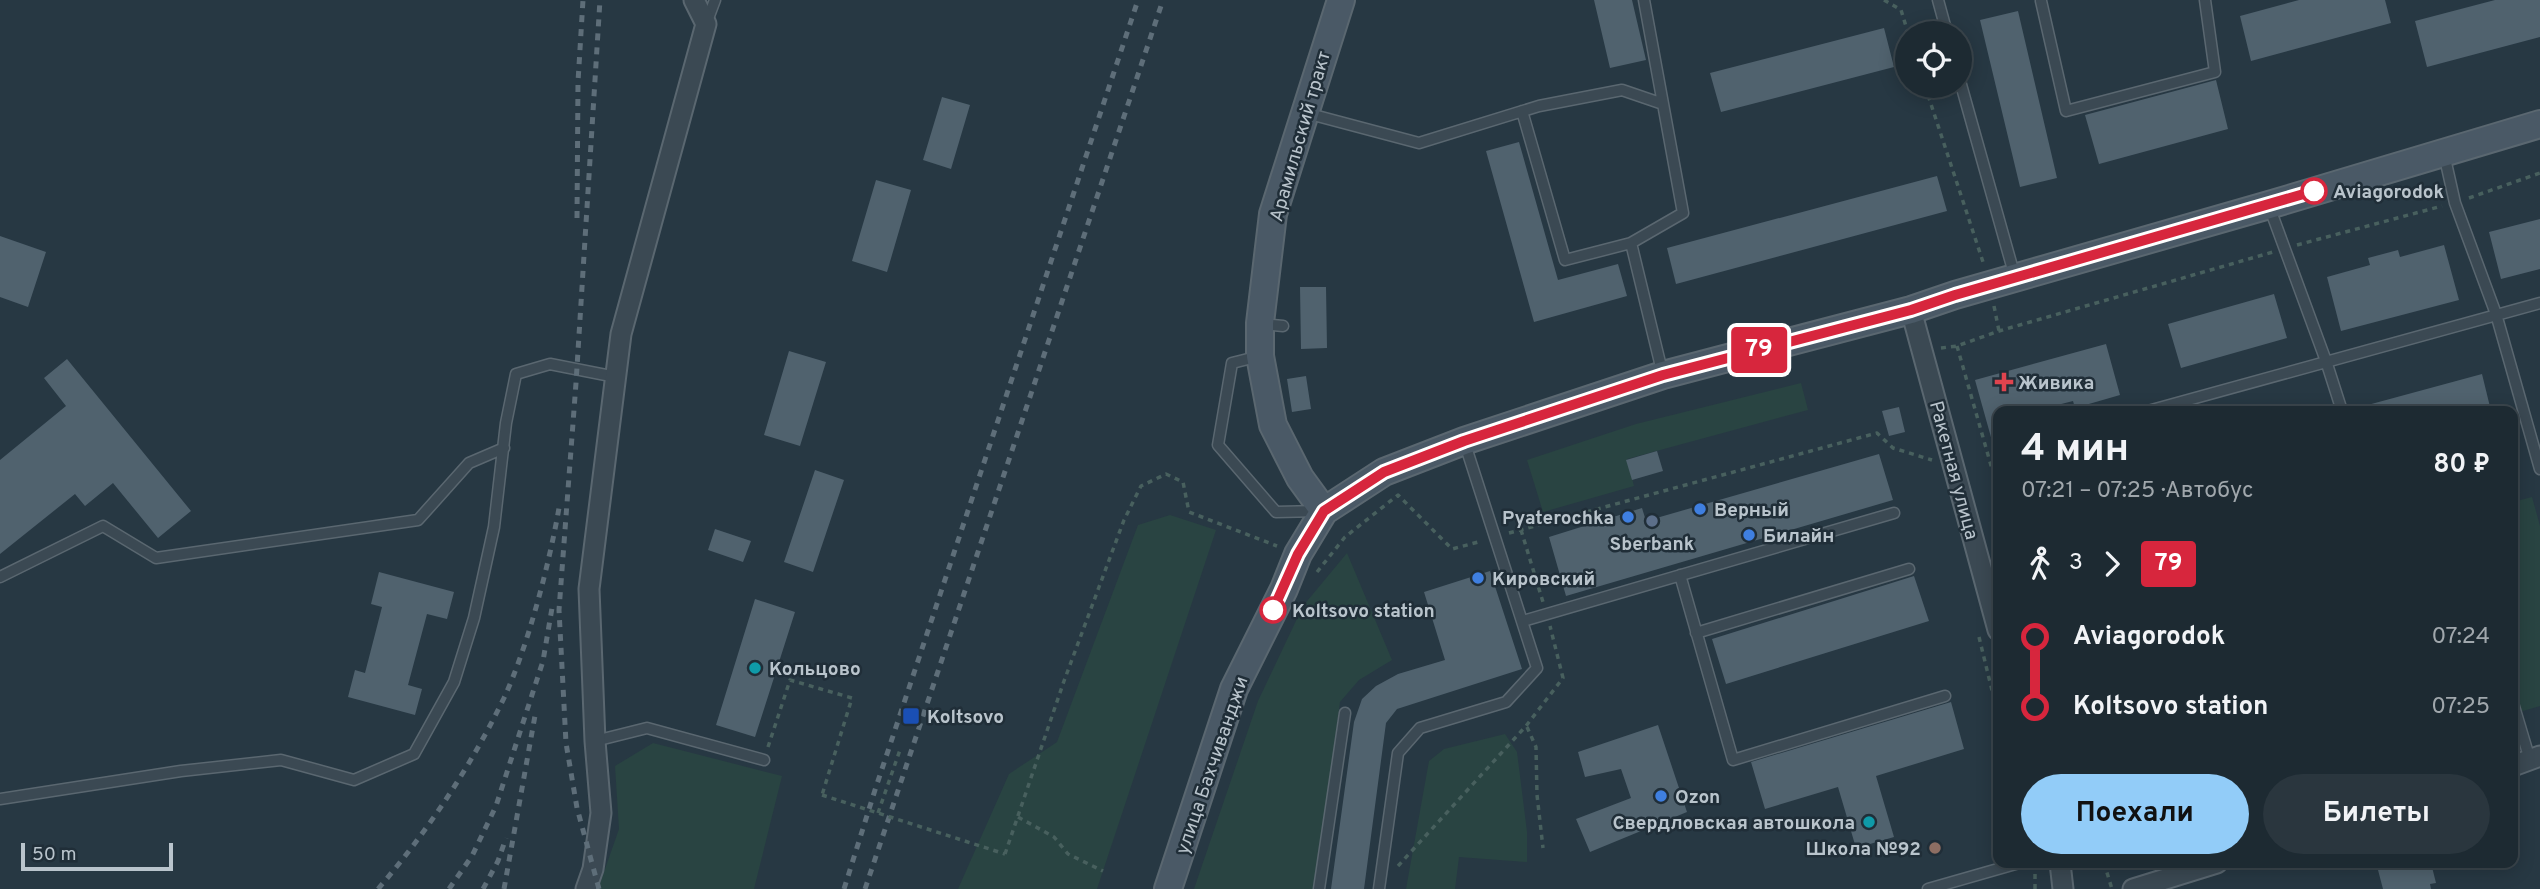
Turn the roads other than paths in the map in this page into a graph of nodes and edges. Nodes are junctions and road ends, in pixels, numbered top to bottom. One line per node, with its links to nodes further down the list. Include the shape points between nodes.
1 (694, 0): 9 (street)
2 (715, 0): 9 (lane)
3 (1341, 0): 13 (main road, Арамильский тракт)
4 (1644, 0): 11 (lane)
5 (1937, 0): 8 (lane)
6 (2042, 0): 7 (lane, via 2066,111 2215,72)
7 (2205, 0)
8 (1943, 21)
9 (706, 24): 25 (street, via 621,334)
10 (1964, 98): 18 (lane)
11 (1663, 104): 12 (lane, via 1622,90); 17 (lane, via 1683,213)
12 (1522, 111): 13 (lane, via 1419,143); 17 (lane, via 1565,260)
13 (1304, 112): 22 (main road, Арамильский тракт, via 1273,214 1271,325)
14 (2540, 124): 15 (main road, улица Бахчиванджи)
15 (2443, 154): 16 (main road, улица Бахчиванджи); 21 (lane, via 2455,203)
16 (2269, 205): 18 (main road, улица Бахчиванджи); 23 (lane)
17 (1631, 243): 24 (lane)
18 (2002, 281): 20 (main road, улица Бахчиванджи)
19 (2540, 303): 21 (lane)
20 (1911, 310): 24 (main road, улица Бахчиванджи); 36 (street, Ракетная улица)
21 (2496, 314): 23 (lane); 30 (lane)
22 (1260, 356): 31 (main road, Арамильский тракт, via 1273,425 1300,478); 31 (lane, via 1232,363 1218,445 1276,512)
23 (2326, 362): 26 (lane); 27 (lane)
24 (1663, 375): 28 (main road, улица Бахчиванджи)
25 (616, 377): 29 (lane, via 550,364 516,374); 42 (street, via 589,589)
26 (2166, 406)
27 (2340, 406)
28 (1464, 441): 31 (main road, улица Бахчиванджи, via 1384,472); 37 (lane)
29 (503, 447): 35 (lane, via 469,463 418,520 156,558 103,526); 45 (lane, via 494,527 474,618 454,682 414,754 354,780 281,760)
30 (2540, 469)
31 (1324, 511): 50 (main road, улица Бахчиванджи, via 1298,554 1234,689)
32 (1894, 513): 34 (lane)
33 (1909, 569): 38 (lane)
34 (1680, 575): 37 (lane); 38 (lane)
35 (0, 577)
36 (1993, 611)
37 (1523, 621): 52 (lane, via 1537,668 1506,702 1420,728 1398,753)
38 (1696, 633): 39 (lane, via 1733,760)
39 (1945, 695)
40 (1345, 713): 51 (lane)
41 (2518, 722): 44 (lane)
42 (595, 741): 43 (lane, via 647,728); 49 (street, via 601,813)
43 (764, 760)
44 (2528, 761)
45 (0, 799)
46 (2001, 868): 53 (lane)
47 (2061, 868): 54 (street)
48 (2201, 868): 55 (street)
49 (586, 889)
50 (1168, 889)
51 (1319, 889)
52 (1379, 889)
53 (1928, 889)
54 (2063, 889)
55 (2133, 889)

